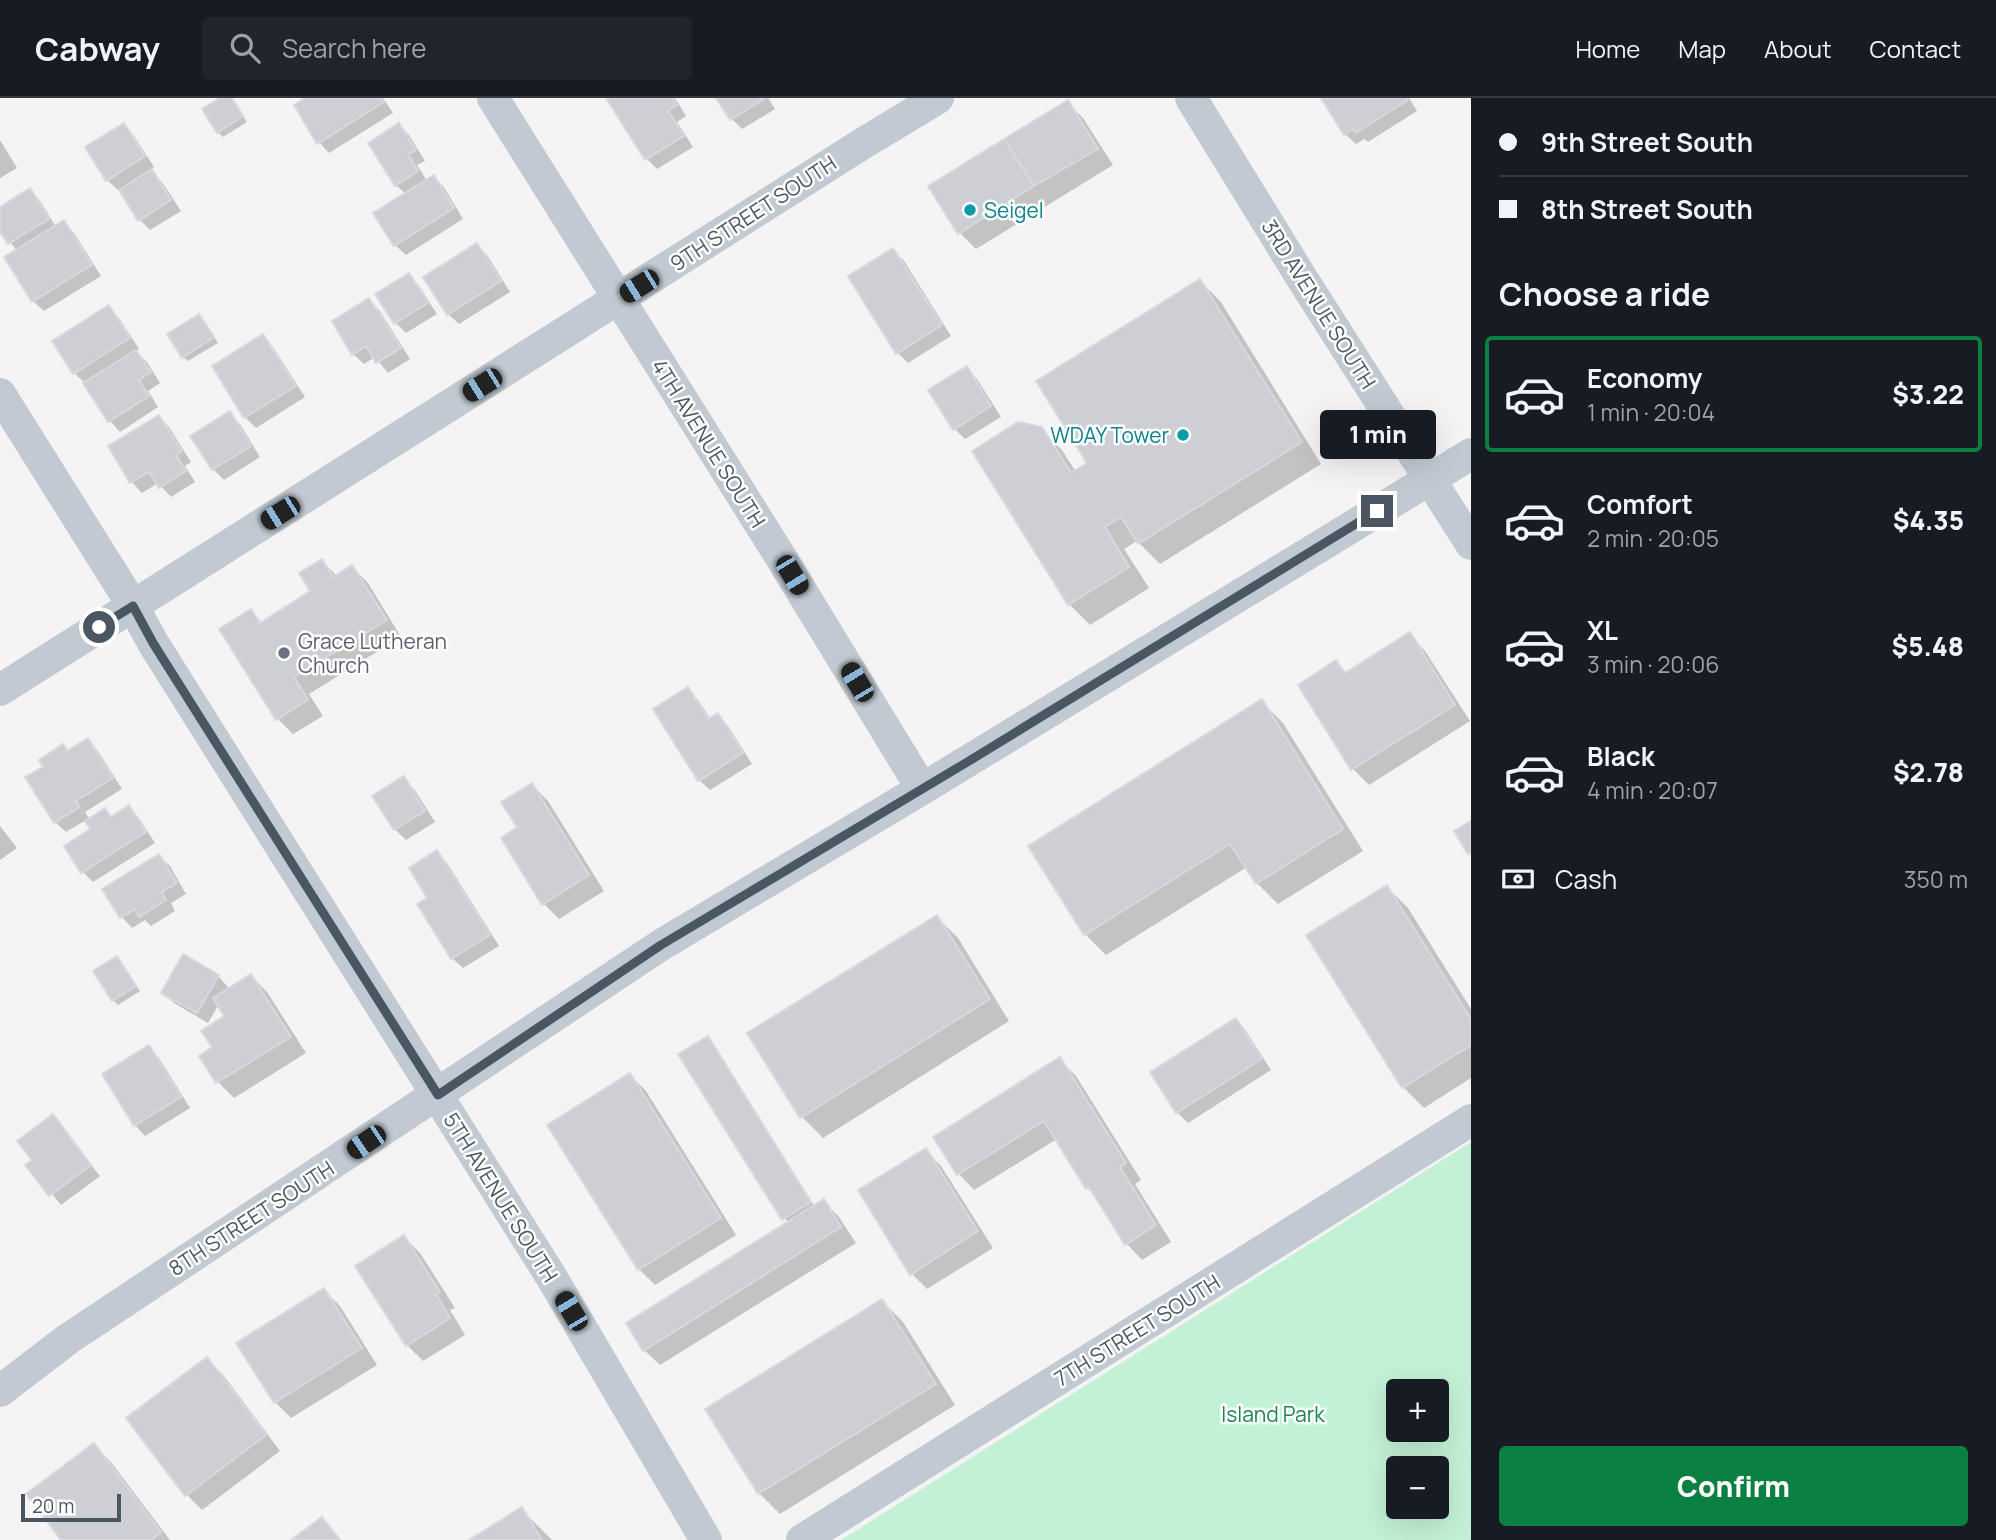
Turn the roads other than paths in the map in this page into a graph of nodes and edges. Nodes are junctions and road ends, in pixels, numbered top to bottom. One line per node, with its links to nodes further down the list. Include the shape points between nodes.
1 (493, 98): 4 (street, 4TH AVENUE SOUTH)
2 (939, 98): 4 (street, 9TH STREET SOUTH)
3 (1191, 98): 7 (street, 3RD AVENUE SOUTH)
4 (618, 299): 9 (street, 9TH STREET SOUTH); 11 (street, 4TH AVENUE SOUTH)
5 (0, 394): 9 (street, 5TH AVENUE SOUTH)
6 (1471, 454): 7 (street, 8TH STREET SOUTH)
7 (1430, 479): 8 (street, 3RD AVENUE SOUTH); 11 (street, 8TH STREET SOUTH)
8 (1471, 544)
9 (133, 606): 10 (street, 9TH STREET SOUTH); 12 (street, 5TH AVENUE SOUTH)
10 (0, 690)
11 (922, 789): 12 (street, 8TH STREET SOUTH, via 661,945)
12 (438, 1095): 14 (street, 8TH STREET SOUTH, via 68,1339); 15 (street, 5TH AVENUE SOUTH)
13 (1471, 1120): 16 (street, 7TH STREET SOUTH)
14 (0, 1391)
15 (706, 1540)
16 (802, 1540)

